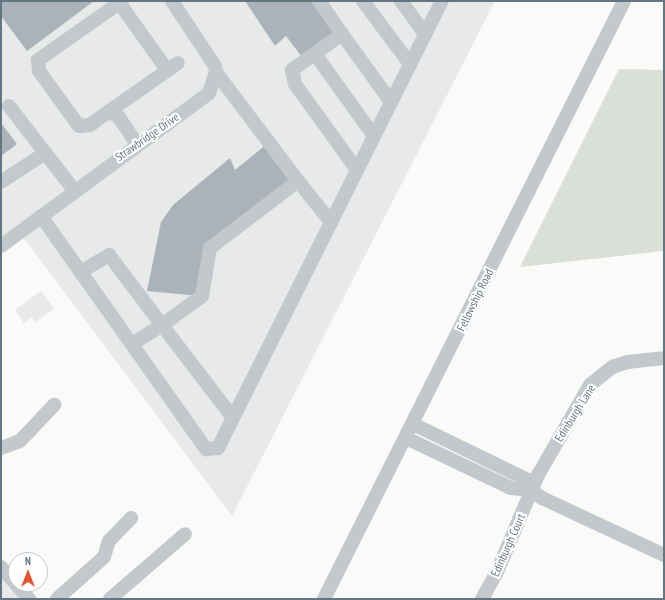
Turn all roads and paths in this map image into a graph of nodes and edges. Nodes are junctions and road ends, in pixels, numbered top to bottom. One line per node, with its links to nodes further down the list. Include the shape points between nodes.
1 (172, 1): 12 (street, via 199,38)
2 (319, 1): 8 (street)
3 (363, 1): 11 (street)
4 (401, 1): 9 (street)
5 (442, 1): 9 (street)
6 (624, 1): 32 (street, Fellowship Road)
7 (120, 2): 15 (street, via 172,67); 15 (street, via 38,60 39,71 79,126 90,125)
8 (342, 34): 10 (street); 13 (street)
9 (425, 34): 11 (street)
10 (314, 54): 16 (street); 19 (street, via 292,70 295,84)
11 (410, 64): 13 (street)
12 (216, 72): 17 (street, Strawbridge Drive, via 209,93); 20 (street)
13 (391, 102): 16 (street)
14 (9, 106): 18 (street)
15 (108, 112): 17 (street, via 118,116)
16 (374, 136): 19 (street)
17 (137, 144): 22 (street, Strawbridge Drive)
18 (45, 153): 21 (street); 22 (street)
19 (357, 170): 24 (street)
20 (298, 181): 24 (street); 27 (street, via 210,248 202,296)
21 (1, 182)
22 (74, 190): 23 (street, Strawbridge Drive)
23 (41, 216): 25 (street, Strawbridge Drive); 26 (street)
24 (331, 222): 31 (street)
25 (1, 246)
26 (80, 272): 27 (street, via 109,255); 28 (street)
27 (162, 325): 28 (street); 31 (street)
28 (132, 344): 31 (street, via 206,449 218,448)
29 (664, 358): 35 (street, Edinburgh Lane, via 627,362 612,367 590,385)
30 (54, 405): 34 (street, via 20,441)
31 (233, 418)
32 (413, 424): 33 (street, Fellowship Road); 35 (street, via 528,480)
33 (406, 438): 35 (street, via 511,488); 43 (street, Fellowship Road)
34 (1, 448)
35 (531, 490): 38 (street, via 542,498); 44 (street, Edinburgh Court, via 496,574)
36 (131, 518): 41 (street, via 109,541 104,557)
37 (185, 534): 42 (street)
38 (664, 555)
39 (1, 567): 40 (street)
40 (29, 599)
41 (57, 599)
42 (110, 599)
43 (324, 599)
44 (482, 599)

